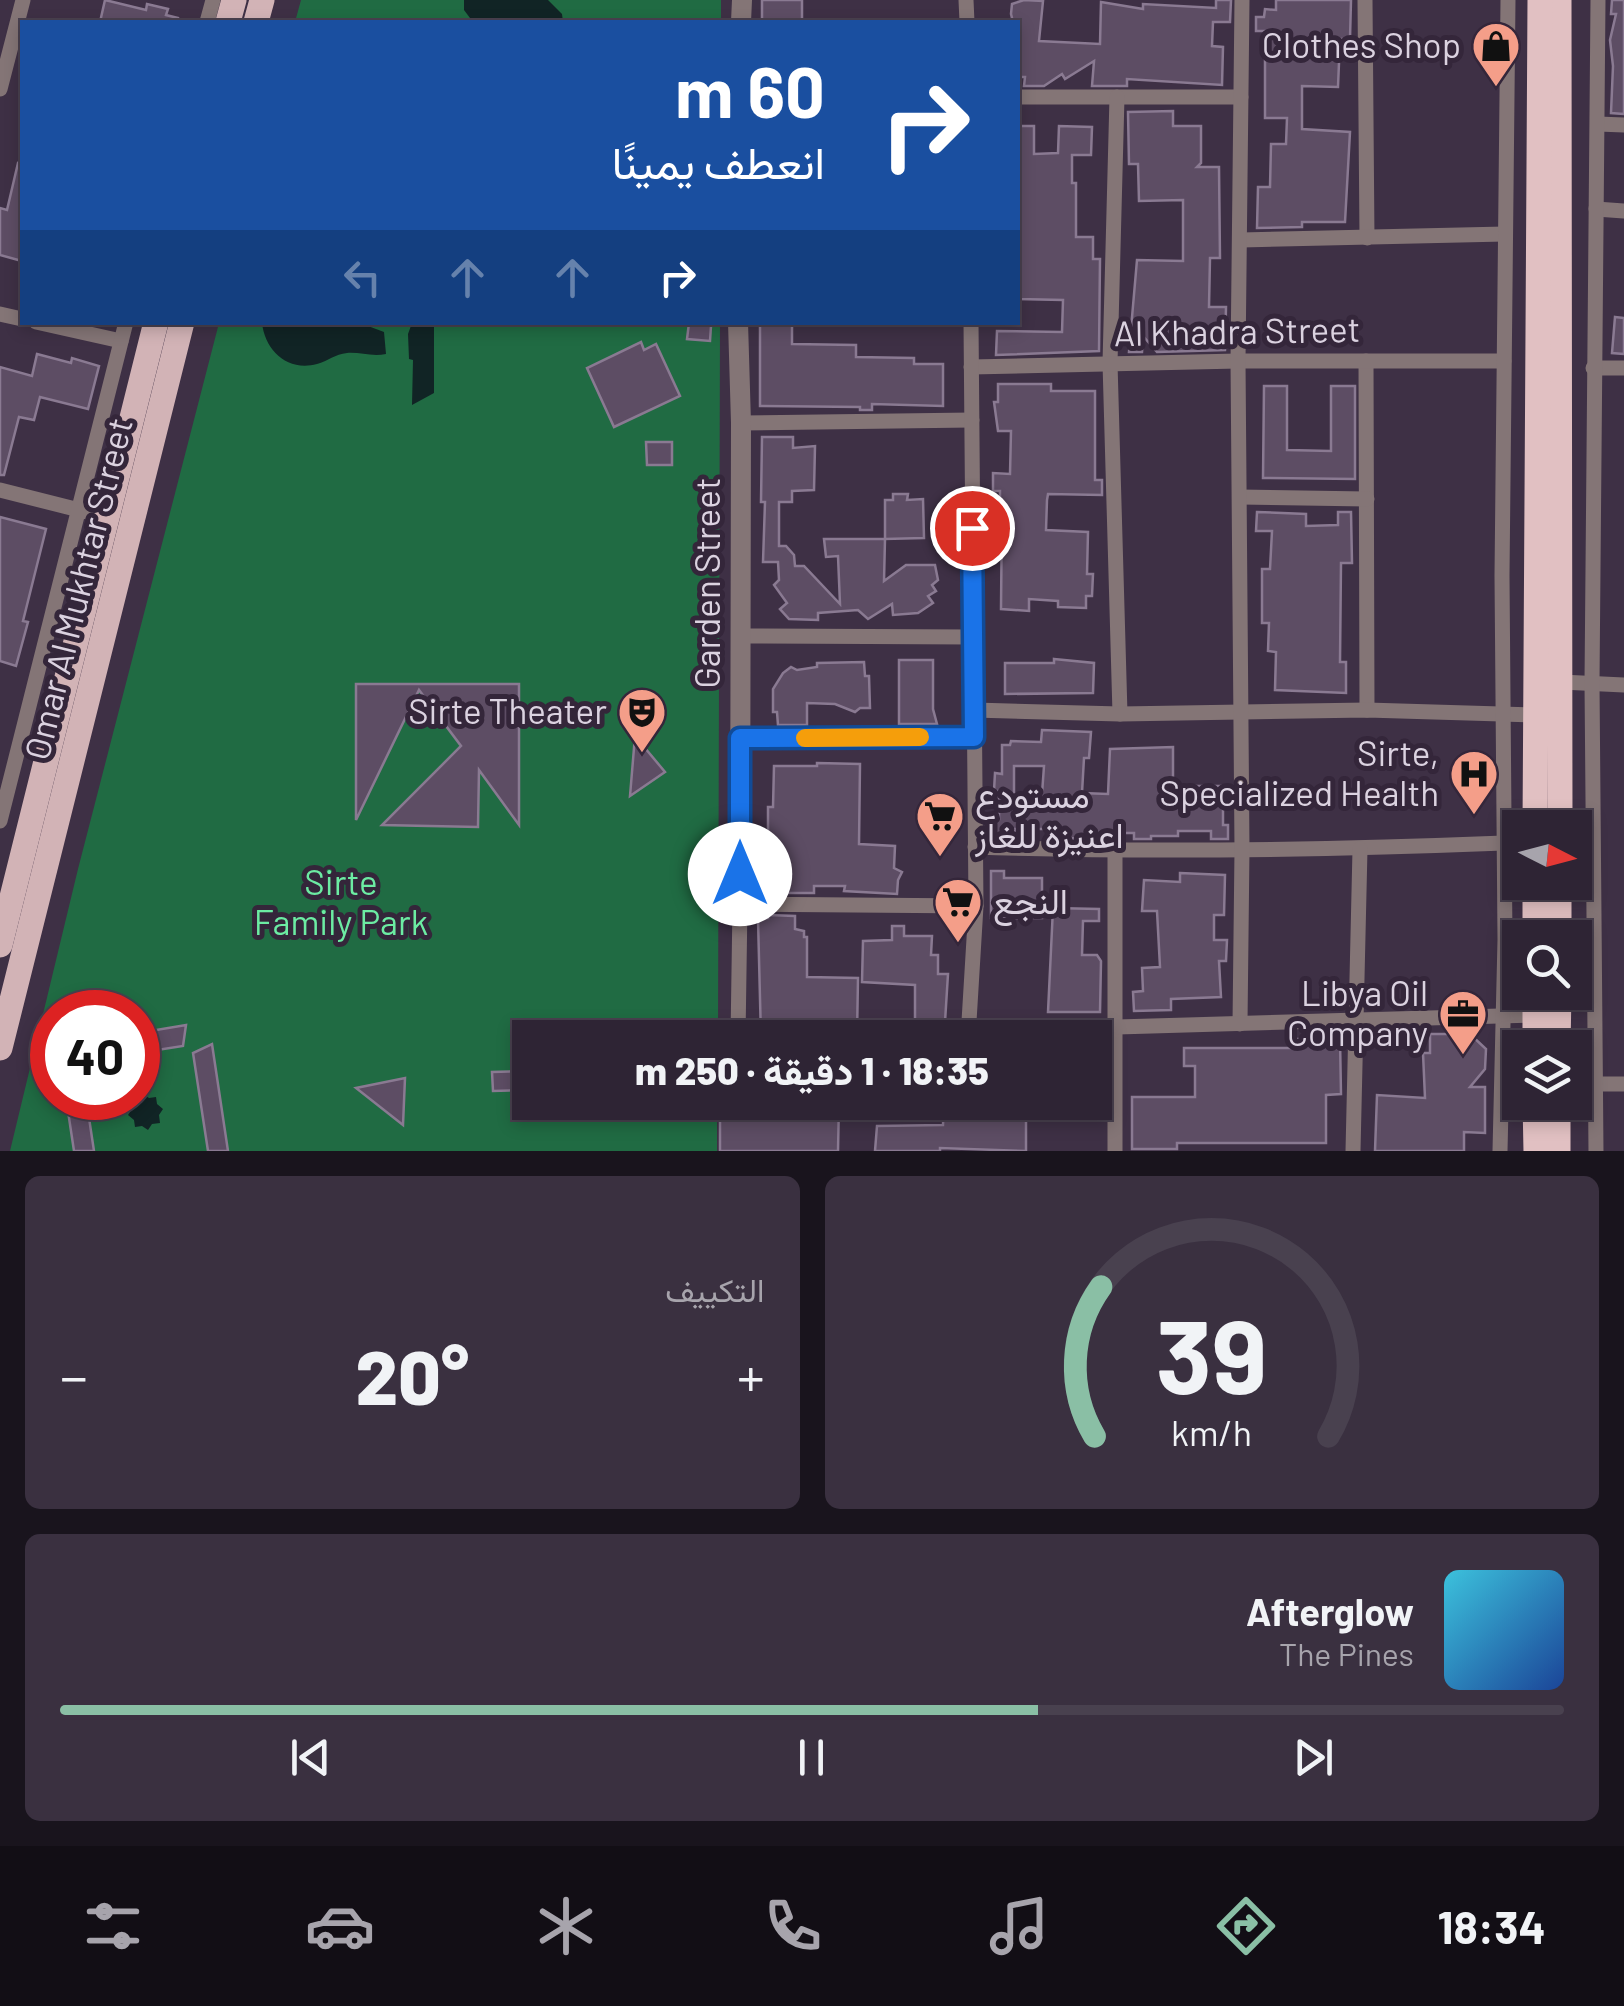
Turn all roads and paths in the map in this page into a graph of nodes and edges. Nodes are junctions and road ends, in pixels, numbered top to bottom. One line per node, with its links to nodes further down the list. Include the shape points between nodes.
1 (23, 0): 8 (street)
2 (1242, 0): 11 (street)
3 (1364, 0): 17 (street)
4 (1508, 0): 16 (street)
5 (1540, 0): 50 (highway)
6 (1559, 0): 42 (highway)
7 (1598, 0): 12 (street)
8 (0, 89)
9 (1020, 97): 10 (street)
10 (1117, 97): 11 (street); 29 (street)
11 (1241, 97): 18 (street)
12 (1598, 124): 13 (street); 14 (street)
13 (1624, 124)
14 (1596, 209): 15 (street); 31 (street)
15 (1624, 211)
16 (1506, 234): 17 (street); 28 (street)
17 (1366, 238): 18 (street)
18 (1241, 240): 27 (street)
19 (49, 325): 25 (street)
20 (125, 325): 25 (street)
21 (155, 325): 39 (main road)
22 (181, 325): 75 (main road, Omar Al Mukhtar Street)
23 (738, 325): 34 (street, Garden Street)
24 (971, 325): 30 (street)
25 (121, 342): 38 (street)
26 (1366, 360): 27 (street, Al Khadra Street); 28 (street, Al Khadra Street); 37 (street)
27 (1238, 361): 29 (street, Al Khadra Street); 36 (street)
28 (1504, 361): 49 (street)
29 (1110, 364): 30 (street, Al Khadra Street); 48 (street)
30 (971, 367): 33 (street)
31 (1594, 368): 32 (street); 43 (street)
32 (1624, 368)
33 (972, 420): 34 (street); 41 (street)
34 (741, 423): 40 (street, Garden Street)
35 (0, 490): 38 (street)
36 (1240, 496): 37 (street); 46 (street)
37 (1367, 499): 47 (street)
38 (77, 510): 39 (street); 56 (street)
39 (108, 517): 65 (main road)
40 (740, 636): 41 (street); 52 (street, Garden Street)
41 (973, 637): 45 (street)
42 (1561, 682): 43 (street); 55 (highway)
43 (1592, 683): 44 (street); 76 (street)
44 (1624, 685)
45 (974, 710): 48 (street); 51 (street)
46 (1241, 710): 47 (street); 48 (street); 59 (street)
47 (1367, 710): 49 (street)
48 (1120, 714)
49 (1504, 714): 50 (street); 53 (street)
50 (1534, 715): 54 (highway)
51 (974, 737): 52 (street); 58 (street)
52 (740, 738): 63 (street, Garden Street)
53 (1504, 810)
54 (1535, 810)
55 (1560, 810)
56 (0, 821)
57 (1502, 843): 60 (street)
58 (975, 848): 61 (street); 64 (street)
59 (1242, 849): 60 (street); 61 (street); 72 (street)
60 (1360, 849): 71 (street)
61 (1115, 852): 74 (street)
62 (1504, 900): 68 (street)
63 (740, 904): 64 (street); 69 (street)
64 (976, 906): 70 (street)
65 (4, 913): 66 (main road)
66 (0, 945)
67 (1519, 1010): 68 (street)
68 (1503, 1016): 71 (street); 82 (street)
69 (738, 1020)
70 (970, 1020)
71 (1357, 1022): 72 (street); 81 (street)
72 (1240, 1024): 74 (street)
73 (1112, 1027): 74 (street)
74 (1117, 1027): 80 (street)
75 (0, 1048)
76 (1594, 1084): 77 (street); 85 (street)
77 (1624, 1084)
78 (1536, 1120): 83 (highway)
79 (1558, 1120): 84 (highway)
80 (1115, 1151)
81 (1353, 1151)
82 (1500, 1151)
83 (1536, 1151)
84 (1558, 1151)
85 (1596, 1151)

